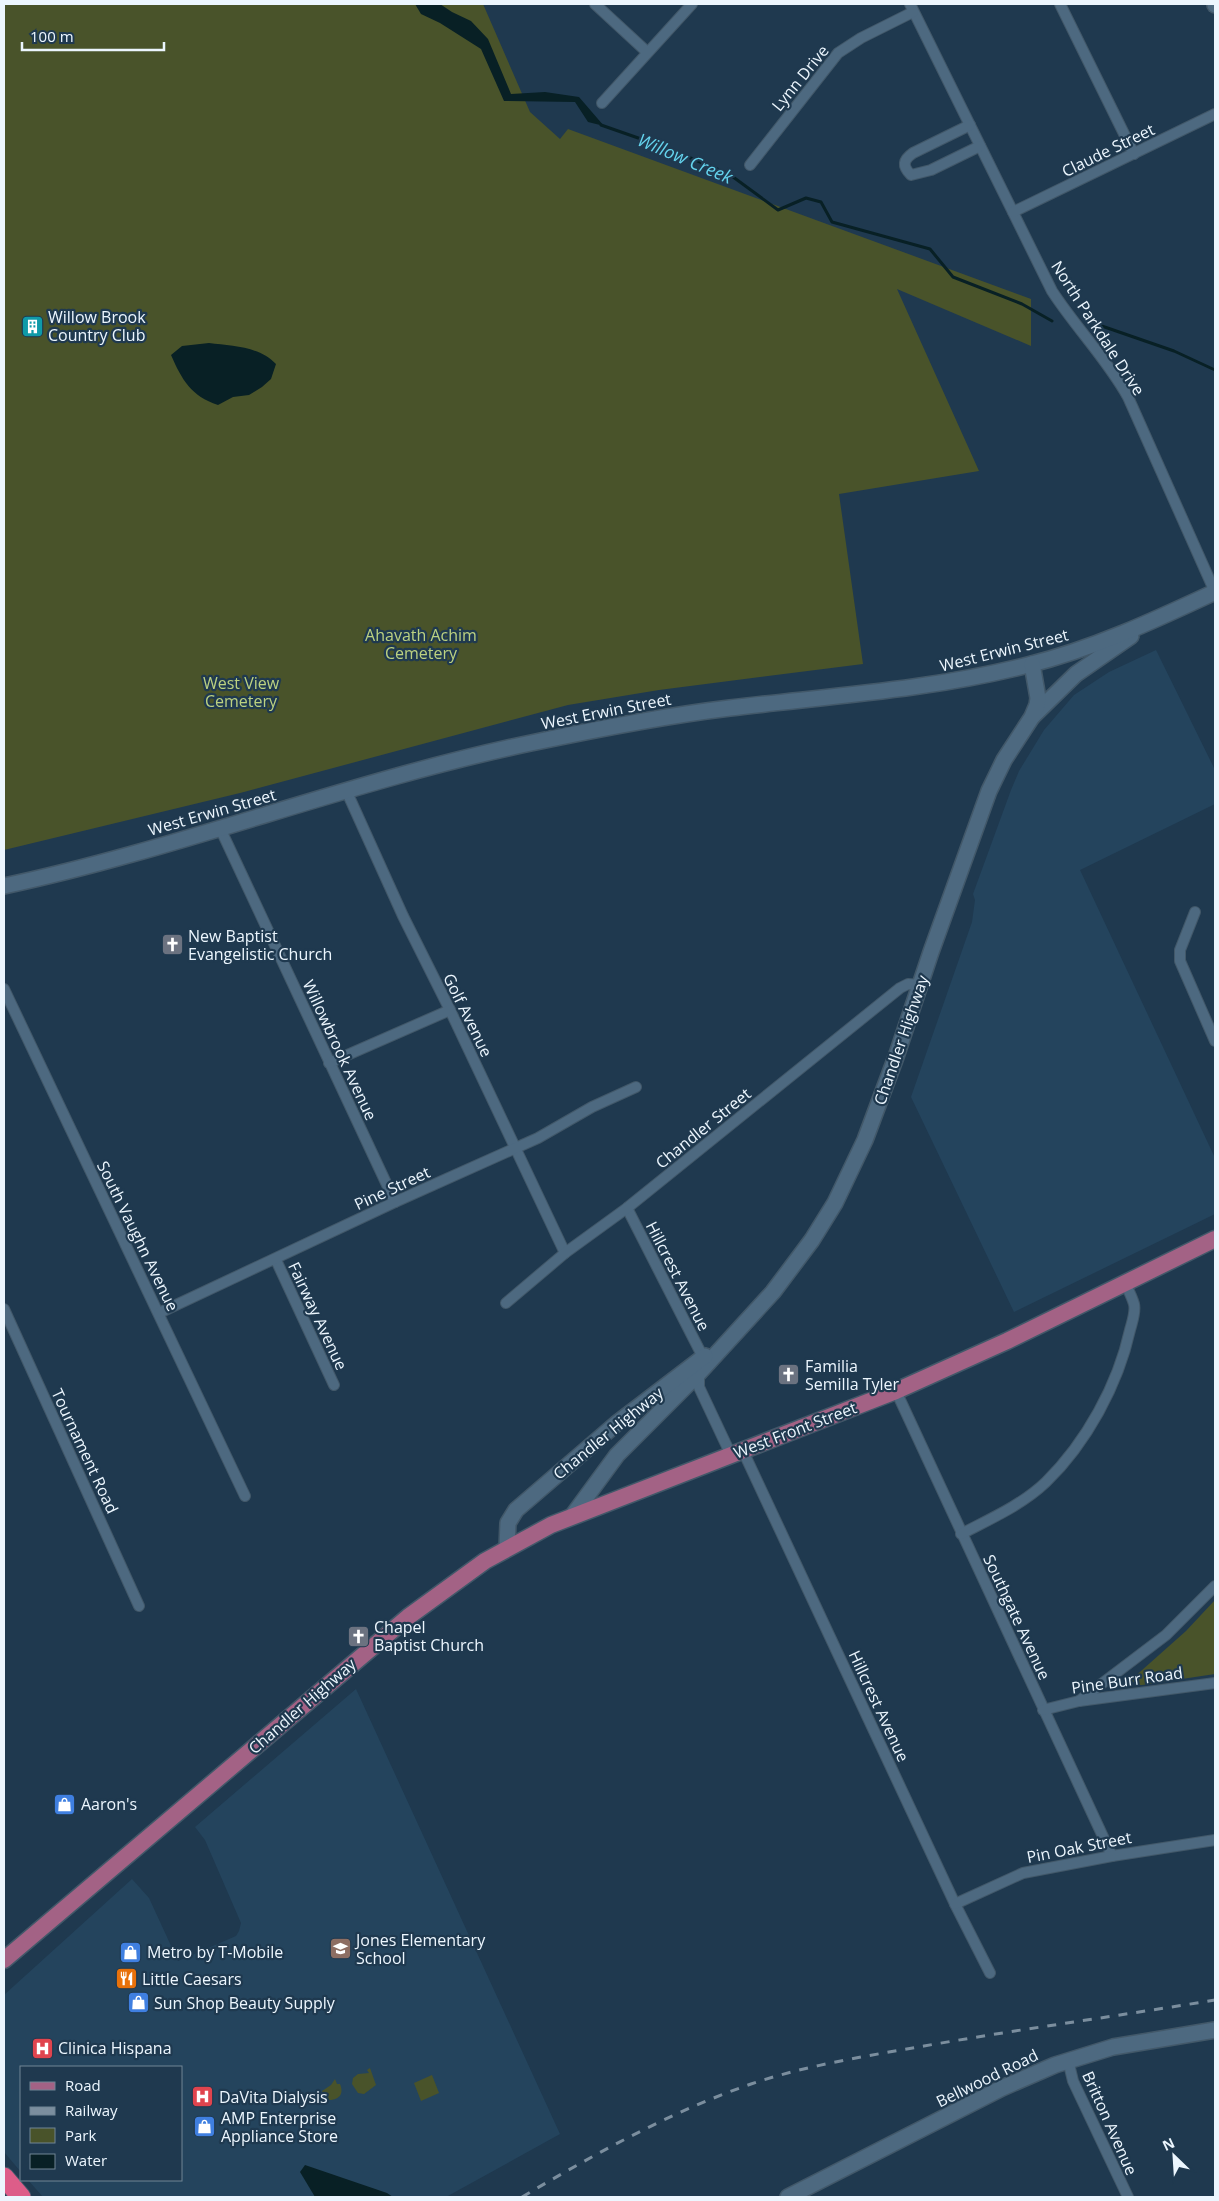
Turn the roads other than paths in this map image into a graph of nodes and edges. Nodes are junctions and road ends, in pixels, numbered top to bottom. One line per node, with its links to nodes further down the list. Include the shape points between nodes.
1 (595, 4): 5 (street)
2 (692, 4): 5 (street)
3 (1060, 4): 10 (street)
4 (912, 8): 8 (street, North Parkdale Drive); 11 (street, Lynn Drive, via 838,53)
5 (647, 52): 6 (street)
6 (602, 102)
7 (1215, 114): 10 (street, Claude Street)
8 (970, 125): 9 (street, North Parkdale Drive); 9 (street, via 913,152 904,162 906,170 912,175 931,170)
9 (980, 146): 12 (street, North Parkdale Drive)
10 (1134, 154): 12 (street, Claude Street)
11 (750, 165)
12 (1013, 212): 13 (street, North Parkdale Drive, via 1052,291 1128,397)
13 (1215, 592): 14 (street, West Erwin Street)
14 (1157, 618): 15 (street, West Erwin Street, via 1097,643); 16 (street, Chandler Highway, via 1088,665)
15 (1032, 664): 16 (street, Chandler Highway, via 1038,698); 17 (street, West Erwin Street, via 937,684 729,708 628,724 497,750)
16 (1032, 717): 21 (street, Chandler Highway, via 1004,760 989,791)
17 (346, 790): 18 (street, West Erwin Street); 23 (street, Golf Avenue)
18 (220, 828): 19 (street, West Erwin Street, via 85,867); 25 (street, Willowbrook Avenue)
19 (4, 886)
20 (1195, 912): 24 (street, via 1180,950 1180,961)
21 (921, 985): 29 (street, Chandler Street, via 912,983 900,988); 37 (street, Chandler Highway, via 865,1140 835,1203 773,1292)
22 (4, 989): 36 (street, South Vaughn Avenue)
23 (450, 1010): 25 (street); 27 (street, Golf Avenue)
24 (1215, 1041)
25 (329, 1063): 28 (street, Willowbrook Avenue)
26 (636, 1087): 27 (street, Pine Street)
27 (516, 1149): 28 (street, Pine Street); 31 (street, Golf Avenue)
28 (395, 1202): 32 (street, Pine Street)
29 (627, 1208): 31 (street, Chandler Street); 37 (street, Hillcrest Avenue)
30 (1215, 1240): 33 (main road, West Front Street)
31 (565, 1253): 34 (street, Chandler Street)
32 (276, 1260): 36 (street, Pine Street); 38 (street, Fairway Avenue)
33 (1125, 1283): 39 (main road, West Front Street); 43 (street, via 1134,1305 1128,1340 1116,1374 1084,1434 1045,1482 1009,1510)
34 (506, 1303)
35 (4, 1309): 46 (street, Tournament Road)
36 (159, 1314): 41 (street, South Vaughn Avenue)
37 (702, 1366): 40 (street, Hillcrest Avenue, via 699,1387); 42 (street, Chandler Highway, via 617,1454); 44 (street, Chandler Highway, via 616,1424 516,1510 508,1523)
38 (334, 1385)
39 (896, 1391): 40 (main road, West Front Street); 43 (street, Southgate Avenue)
40 (737, 1453): 42 (main road, West Front Street); 52 (street, Hillcrest Avenue)
41 (245, 1496)
42 (573, 1515): 44 (main road, West Front Street)
43 (962, 1534): 49 (street, Southgate Avenue)
44 (507, 1547): 53 (main road, Chandler Highway, via 408,1617)
45 (1215, 1586): 48 (street, via 1166,1635)
46 (139, 1606)
47 (1215, 1683): 48 (street, Pine Burr Road)
48 (1079, 1701): 49 (street, Pine Burr Road)
49 (1043, 1710): 51 (street, Southgate Avenue)
50 (1215, 1840): 51 (street, Pin Oak Street)
51 (1112, 1856): 52 (street, Pin Oak Street, via 1023,1873)
52 (955, 1904): 54 (street, Hillcrest Avenue)
53 (4, 1960)
54 (990, 1973)
55 (1215, 2030): 56 (street, Bellwood Road, via 1113,2047)
56 (1068, 2060): 59 (street, Bellwood Road, via 1015,2081); 60 (street, Britton Avenue, via 1073,2081)
57 (4, 2177): 58 (highway)
58 (21, 2197)
59 (788, 2197)
60 (1128, 2197)

